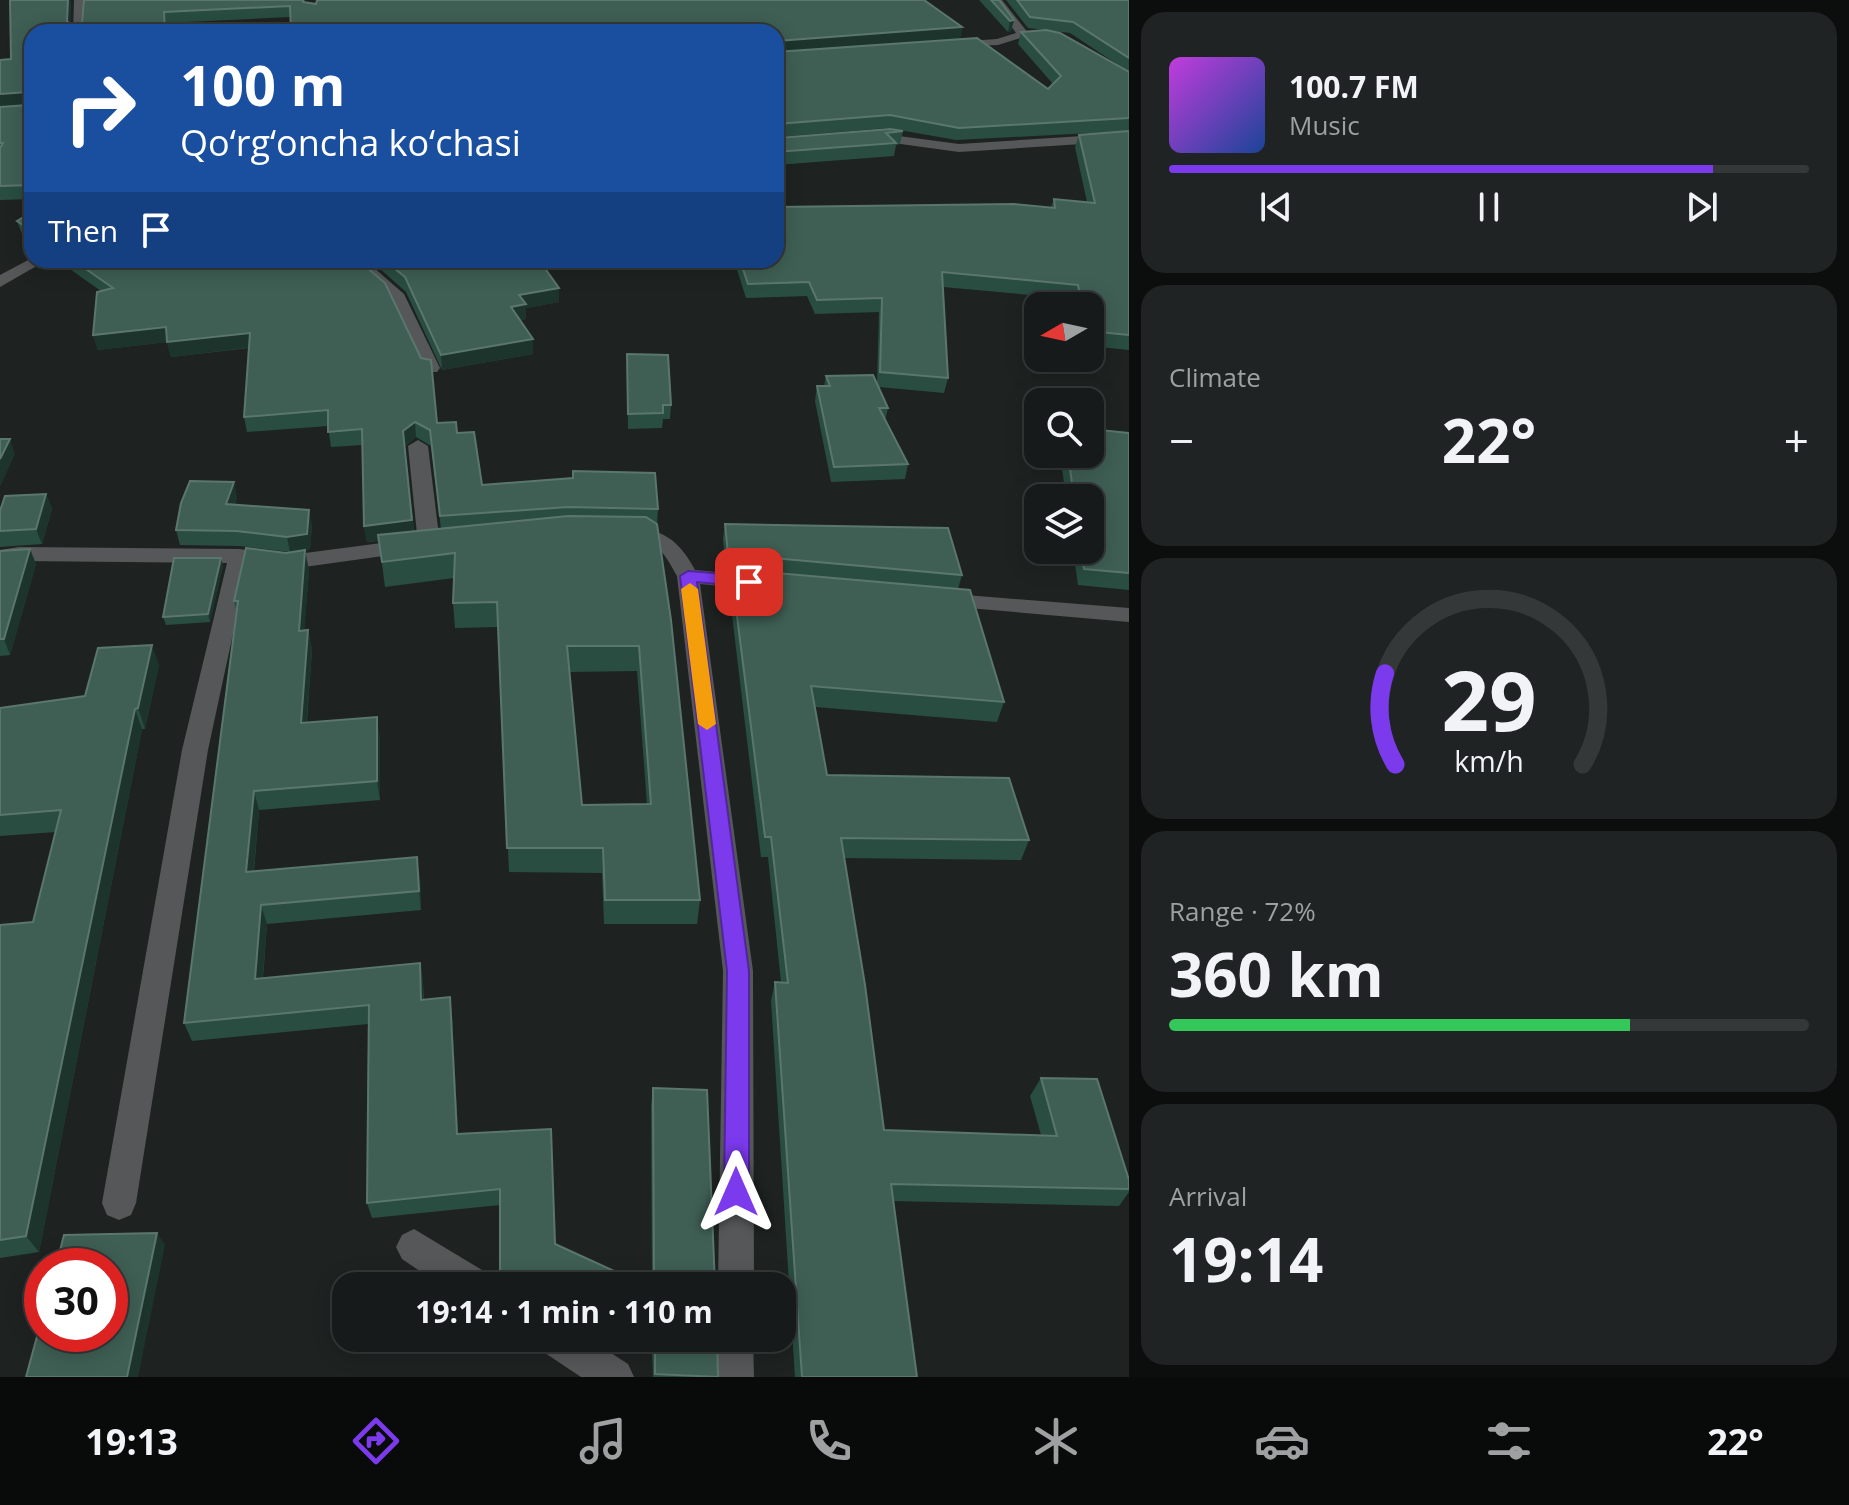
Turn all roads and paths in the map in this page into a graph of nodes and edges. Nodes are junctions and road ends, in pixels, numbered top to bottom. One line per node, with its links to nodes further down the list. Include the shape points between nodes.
1 (79, 0): 3 (street)
2 (997, 0): 4 (street)
3 (78, 24)
4 (1023, 34): 5 (street); 6 (street, via 998,42)
5 (1037, 35)
6 (936, 46)
7 (850, 137): 8 (street, via 911,137 959,148)
8 (1129, 137)
9 (25, 268): 11 (street)
10 (365, 268): 12 (street, via 396,294)
11 (0, 282)
12 (431, 368)
13 (418, 446): 16 (street)
14 (609, 533): 19 (street, via 650,533 672,547)
15 (455, 541): 16 (street)
16 (429, 544): 17 (street, via 290,562)
17 (239, 556): 18 (street); 23 (street, via 195,750)
18 (0, 557)
19 (688, 576): 20 (street); 26 (street, via 738,971)
20 (783, 585)
21 (926, 598): 22 (street)
22 (1129, 615)
23 (119, 1203)
24 (414, 1247): 25 (street)
25 (452, 1272)
26 (736, 1272)
27 (577, 1352): 29 (street)
28 (735, 1352): 30 (street)
29 (615, 1377)
30 (735, 1377)

